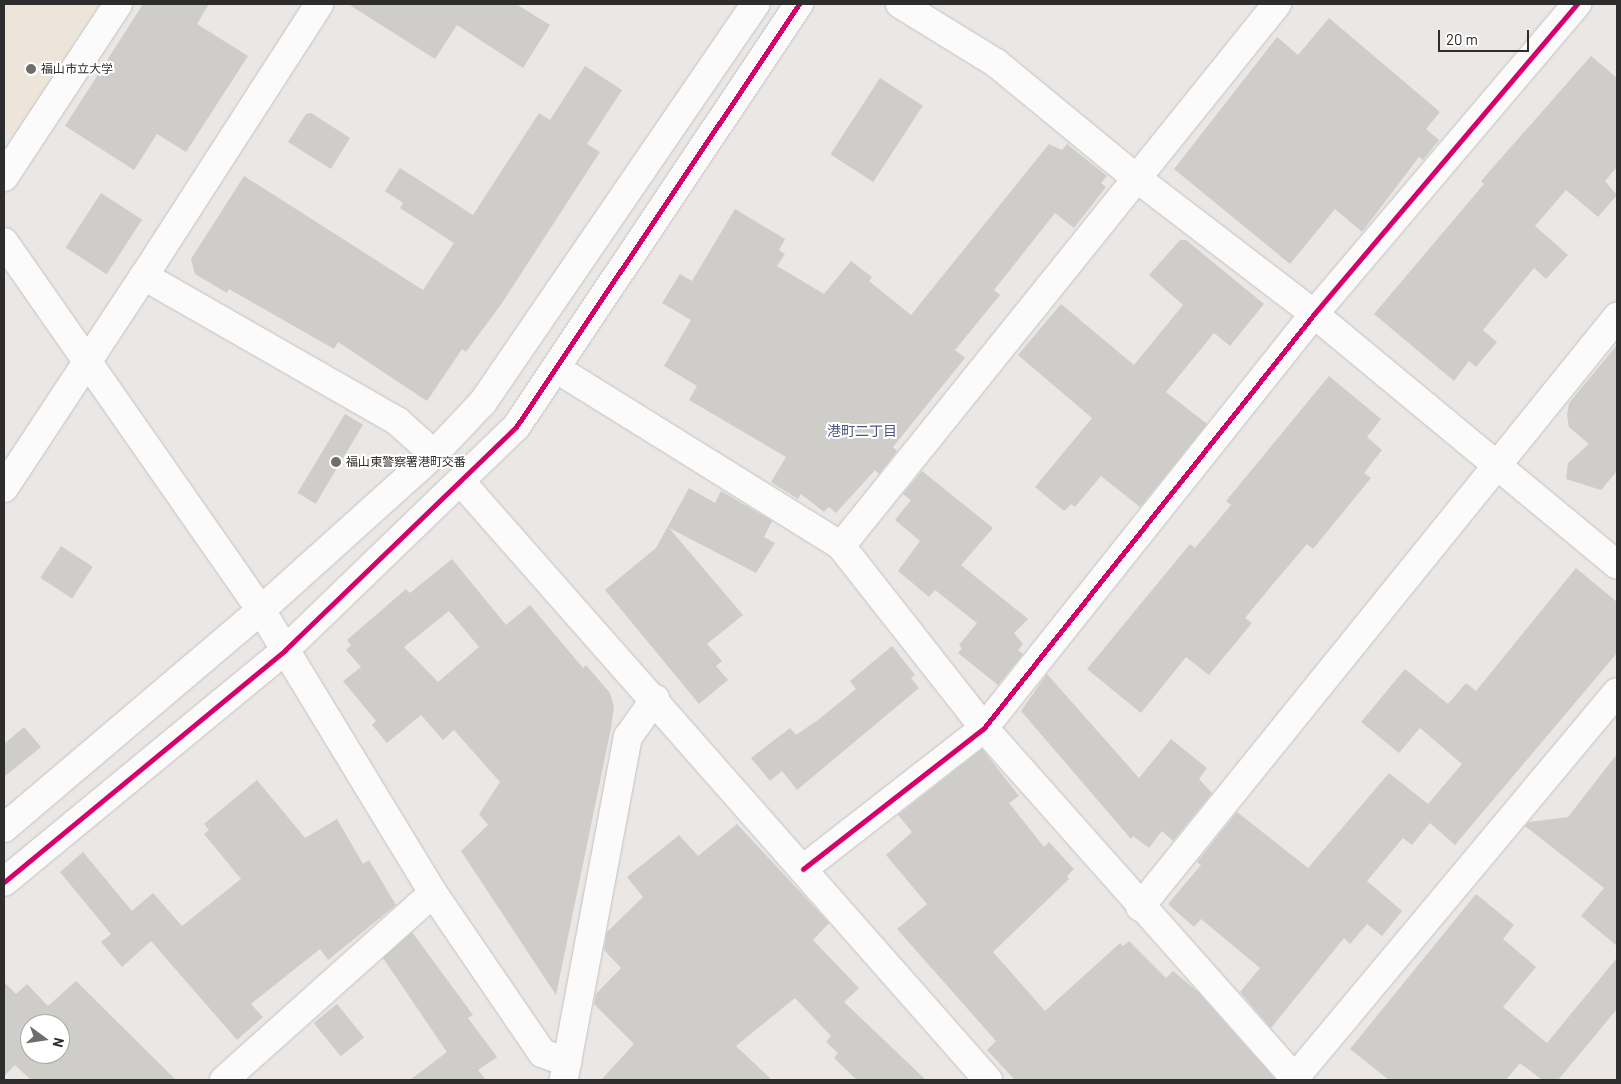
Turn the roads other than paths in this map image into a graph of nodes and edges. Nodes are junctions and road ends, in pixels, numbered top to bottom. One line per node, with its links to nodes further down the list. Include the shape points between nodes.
1 (118, 4): 9 (street)
2 (319, 4): 11 (street)
3 (756, 4): 16 (street, via 483,402)
4 (799, 4): 15 (street)
5 (900, 4): 8 (street, via 996,63)
6 (1278, 4): 8 (street)
7 (1577, 4): 12 (street)
8 (1135, 176): 12 (street); 20 (street)
9 (4, 177)
10 (4, 242): 14 (street)
11 (144, 276): 14 (street); 16 (street, via 397,421)
12 (1314, 314): 17 (street); 26 (street)
13 (1617, 317): 17 (street)
14 (84, 361): 19 (street); 22 (street)
15 (557, 369): 18 (street, via 516,427); 20 (street)
16 (434, 454): 22 (street)
17 (1498, 465): 21 (street); 31 (street)
18 (462, 482): 23 (street); 25 (street)
19 (4, 488)
20 (841, 546): 26 (street)
21 (1617, 564)
22 (261, 610): 23 (street); 27 (street)
23 (285, 650): 29 (street); 30 (street)
24 (1617, 692): 35 (street)
25 (655, 699): 28 (street); 32 (street, via 628,737)
26 (984, 728): 28 (street); 31 (street)
27 (4, 828)
28 (803, 869): 34 (street)
29 (4, 882)
30 (433, 894): 32 (street, via 542,1053); 33 (street)
31 (1140, 908): 35 (street)
32 (565, 1071)
33 (224, 1080)
34 (988, 1080)
35 (1295, 1080)

